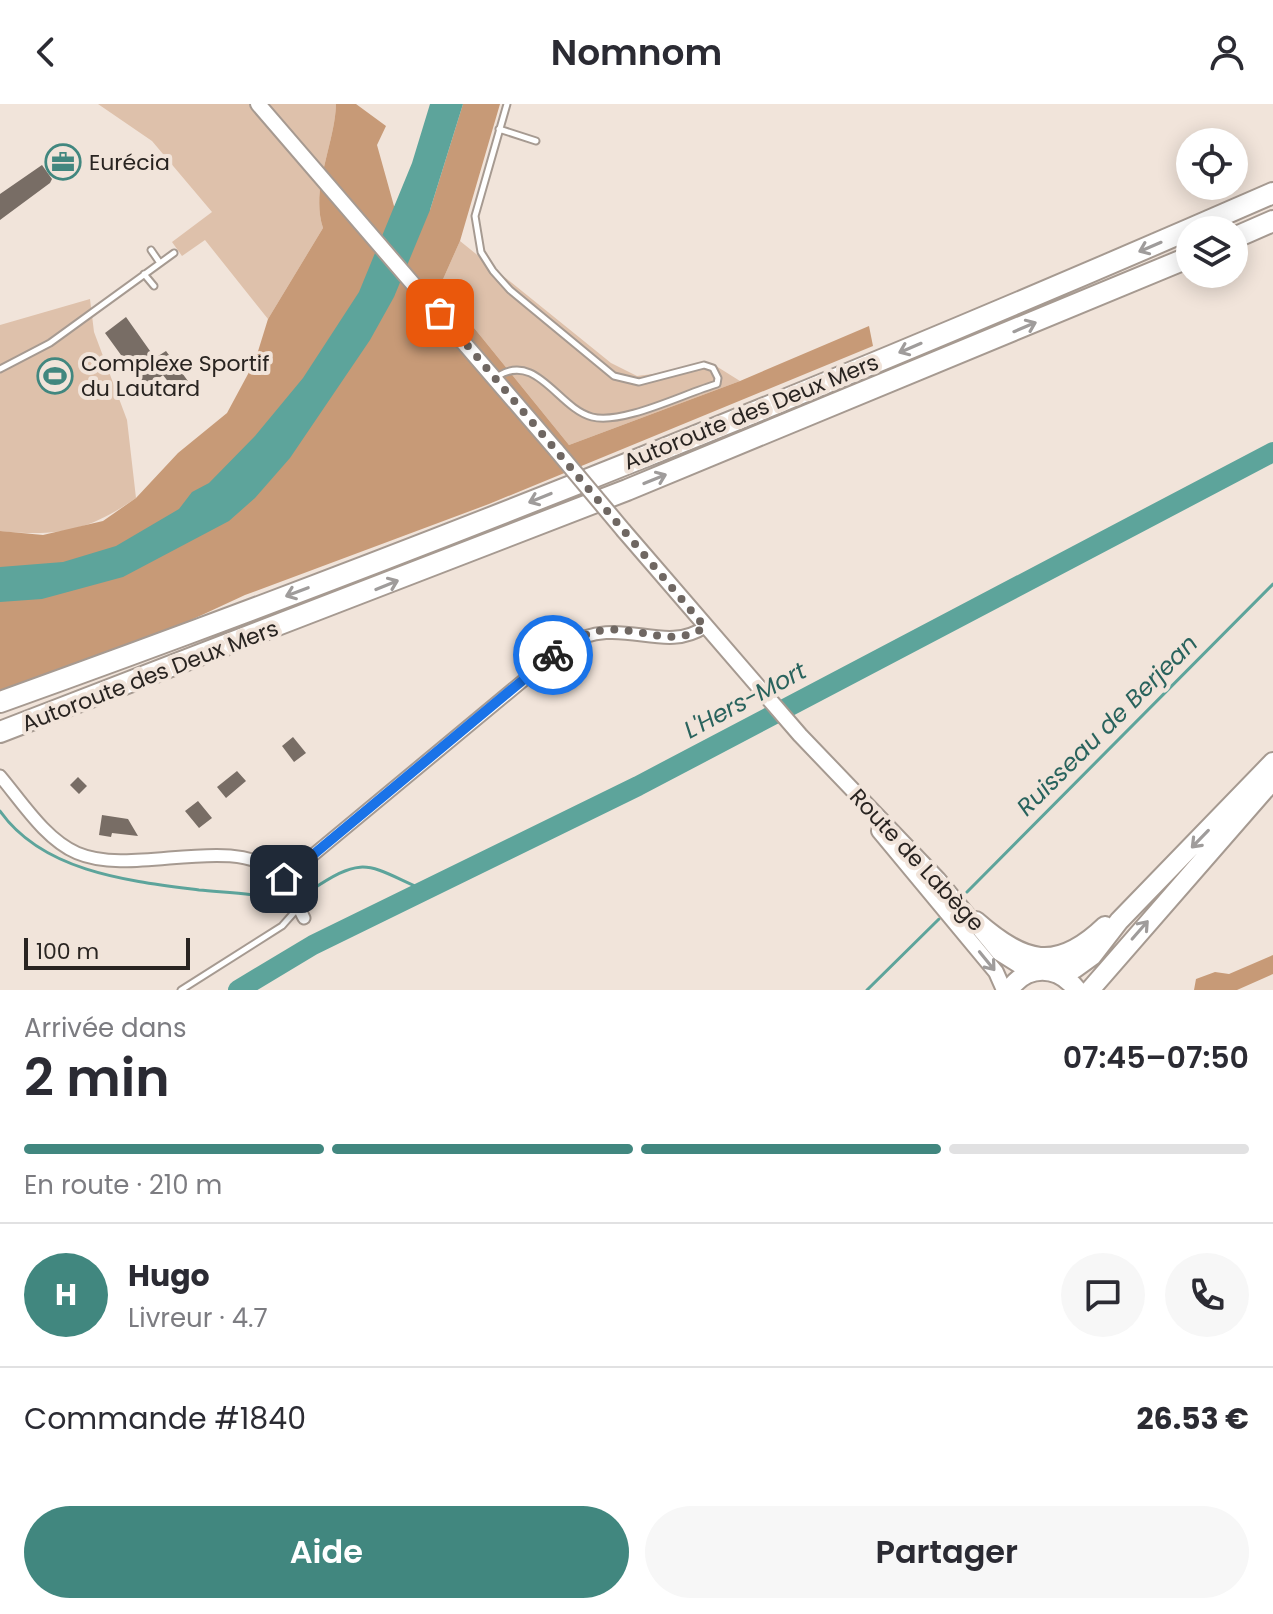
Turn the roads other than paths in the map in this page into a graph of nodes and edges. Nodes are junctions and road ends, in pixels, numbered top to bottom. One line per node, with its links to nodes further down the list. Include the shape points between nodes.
1 (258, 104): 15 (street, Route de Labège)
2 (507, 104): 3 (lane)
3 (499, 129): 4 (lane); 15 (lane, via 475,216 481,252 493,271 614,376 639,382 704,365 718,378 717,384 663,403 595,418 573,409 531,372 506,371)
4 (536, 141)
5 (1273, 193): 17 (highway, Autoroute des Deux Mers, one-way to 17, via 886,358 442,537)
6 (1273, 221): 7 (highway)
7 (1248, 232)
8 (151, 250): 10 (lane)
9 (174, 253): 10 (lane)
10 (160, 263): 12 (lane)
11 (1176, 263): 18 (highway, Autoroute des Deux Mers, one-way to 11, via 627,490)
12 (144, 274): 13 (lane); 14 (lane, via 50,343)
13 (154, 286)
14 (0, 369)
15 (494, 378): 16 (street, Route de Labège, bridge)
16 (705, 627): 19 (street, Route de Labège); 23 (street, via 674,638 616,630 578,638)
17 (0, 702)
18 (0, 732)
19 (801, 737): 25 (street, Route de Labège); 30 (street, Route de Labège, one-way to 30)
20 (1273, 762): 26 (main road, one-way to 26)
21 (0, 776): 23 (street, via 61,844 86,857 236,857)
22 (1273, 780): 32 (main road, one-way to 22)
23 (284, 879): 24 (street)
24 (301, 912): 29 (lane)
25 (976, 921): 26 (main road, via 1005,947 1044,958 1074,951); 27 (street, Route de Labège, via 999,953)
26 (1119, 921): 28 (main road, via 1092,956)
27 (1037, 971): 28 (main road); 30 (main road)
28 (1058, 973): 31 (main road)
29 (181, 990)
30 (1006, 990)
31 (1077, 990)
32 (1090, 990)

